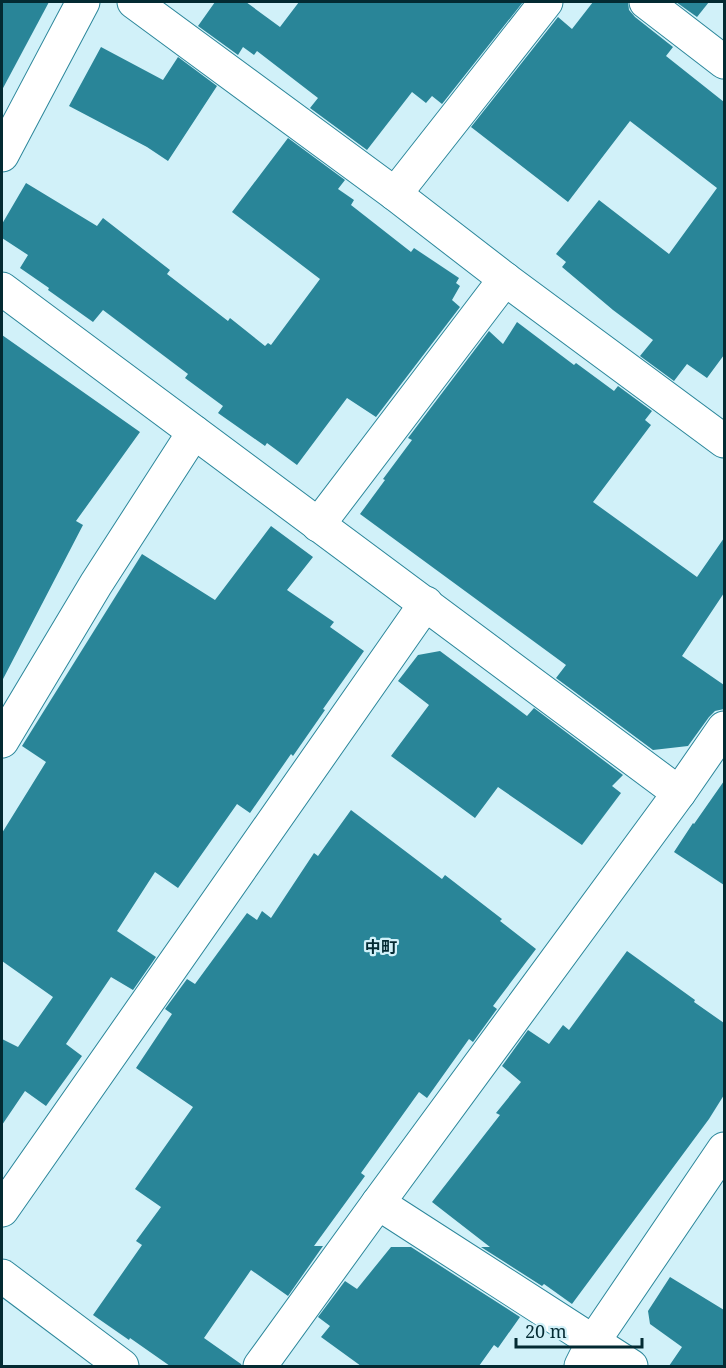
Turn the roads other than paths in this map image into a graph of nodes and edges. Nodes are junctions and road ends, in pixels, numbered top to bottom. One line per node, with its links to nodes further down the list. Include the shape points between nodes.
1 (83, 2): 6 (street)
2 (134, 2): 7 (street)
3 (546, 2): 7 (street)
4 (646, 2): 5 (street)
5 (724, 62)
6 (2, 155)
7 (395, 194): 8 (street)
8 (505, 279): 11 (street); 12 (street)
9 (2, 288): 10 (street)
10 (194, 432): 12 (street); 15 (street, via 96,584)
11 (724, 441)
12 (318, 525): 13 (street)
13 (426, 603): 16 (street); 19 (street)
14 (724, 728): 16 (street)
15 (2, 741)
16 (679, 794): 18 (street)
17 (724, 1149): 21 (street)
18 (378, 1203): 21 (street); 23 (street)
19 (2, 1209)
20 (2, 1276): 22 (street)
21 (587, 1354): 24 (street)
22 (122, 1366)
23 (261, 1366)
24 (631, 1366)

